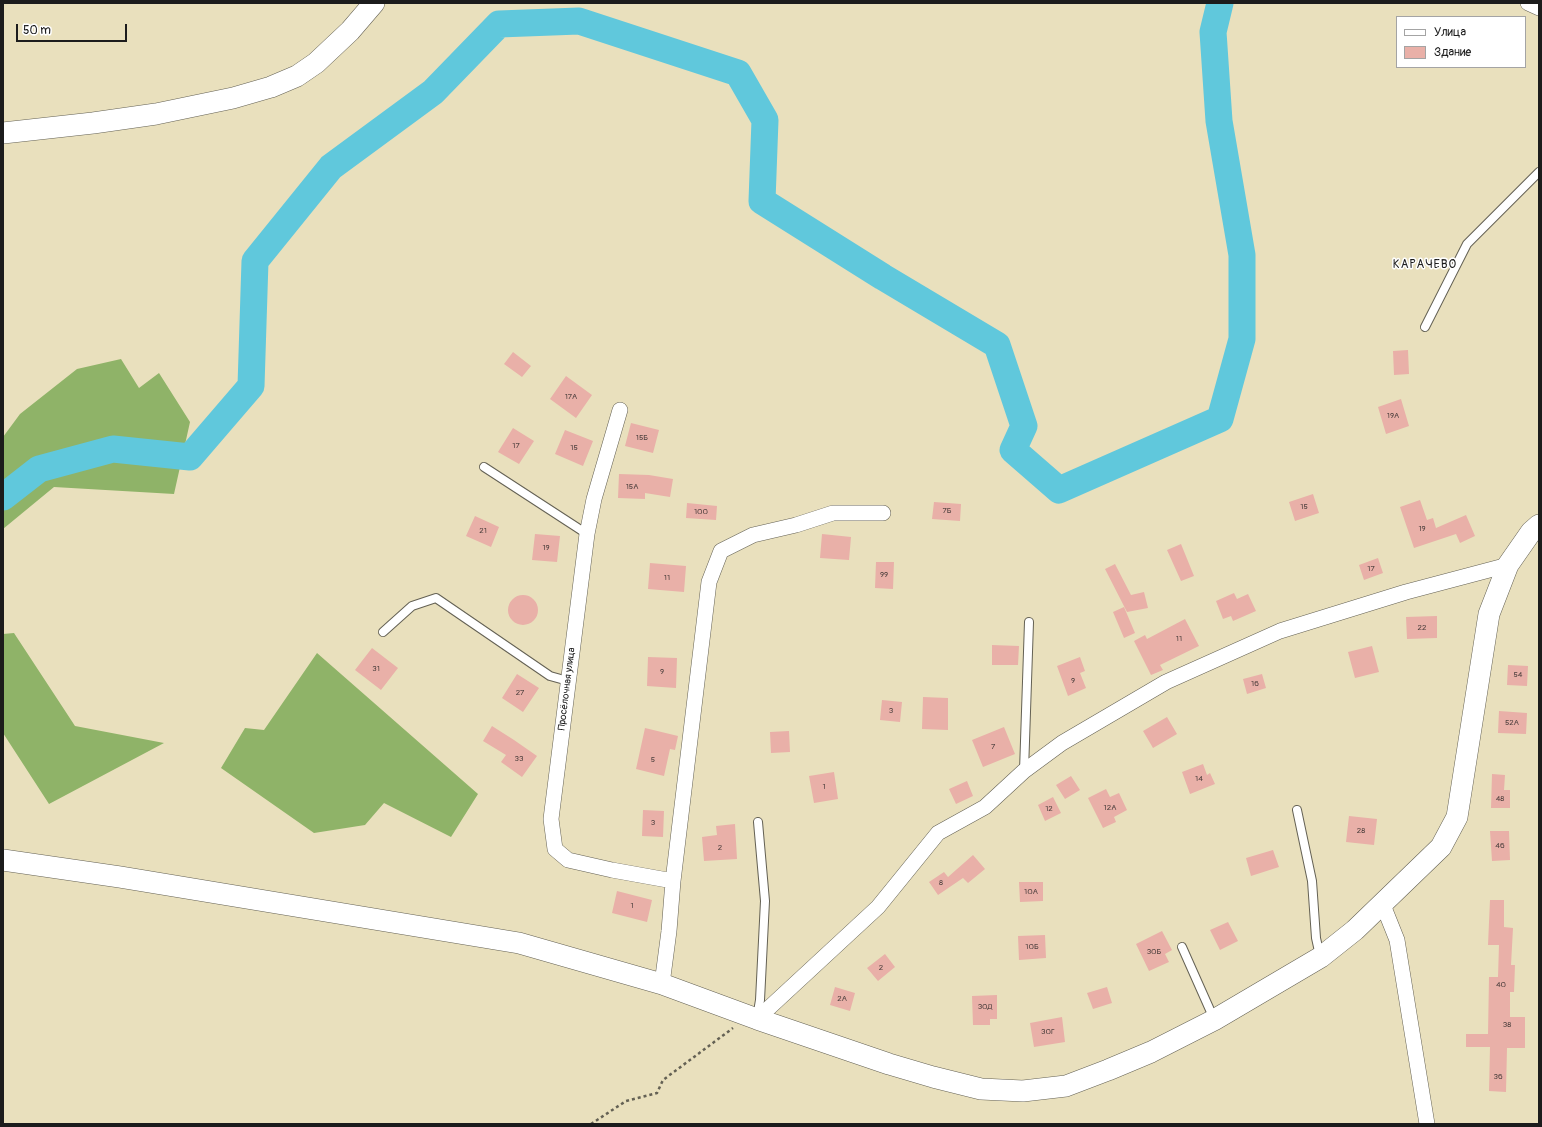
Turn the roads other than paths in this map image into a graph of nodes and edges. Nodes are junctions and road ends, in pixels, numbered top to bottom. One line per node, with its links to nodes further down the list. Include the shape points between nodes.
1 (374, 3): 4 (street, via 350,31 316,63 297,76 271,87 233,98 156,114)
2 (1528, 3): 3 (street)
3 (1539, 8)
4 (3, 133)
5 (1539, 172): 6 (lane, via 1467,244)
6 (1425, 327)
7 (620, 410): 11 (street, Просёлочная улица, via 594,499)
8 (484, 467): 11 (lane)
9 (883, 513): 20 (street, via 833,513 754,535 721,552 709,582)
10 (1539, 525): 12 (street, via 1531,532)
11 (587, 534): 15 (street, Просёлочная улица)
12 (1508, 565): 16 (street, via 1406,592 1280,631 1166,682 1062,743); 21 (street, via 1489,614 1457,816 1441,848)
13 (1029, 622): 16 (lane)
14 (383, 632): 15 (lane, via 412,606 436,598 550,676)
15 (568, 681): 20 (street, Просёлочная улица, via 551,819 555,849 568,860)
16 (1024, 772): 25 (street, via 985,807 938,833 878,907)
17 (1297, 810): 23 (lane, via 1312,881)
18 (758, 822): 25 (lane, via 765,901)
19 (3, 860): 24 (street, via 519,943)
20 (672, 881): 24 (street)
21 (1383, 905): 23 (street); 27 (street, via 1397,940)
22 (1182, 947): 26 (lane)
23 (1320, 957): 26 (street)
24 (662, 984): 25 (street)
25 (757, 1019): 26 (street, via 933,1077 981,1089 1023,1091 1066,1086 1151,1052)
26 (1214, 1020)
27 (1427, 1124)

